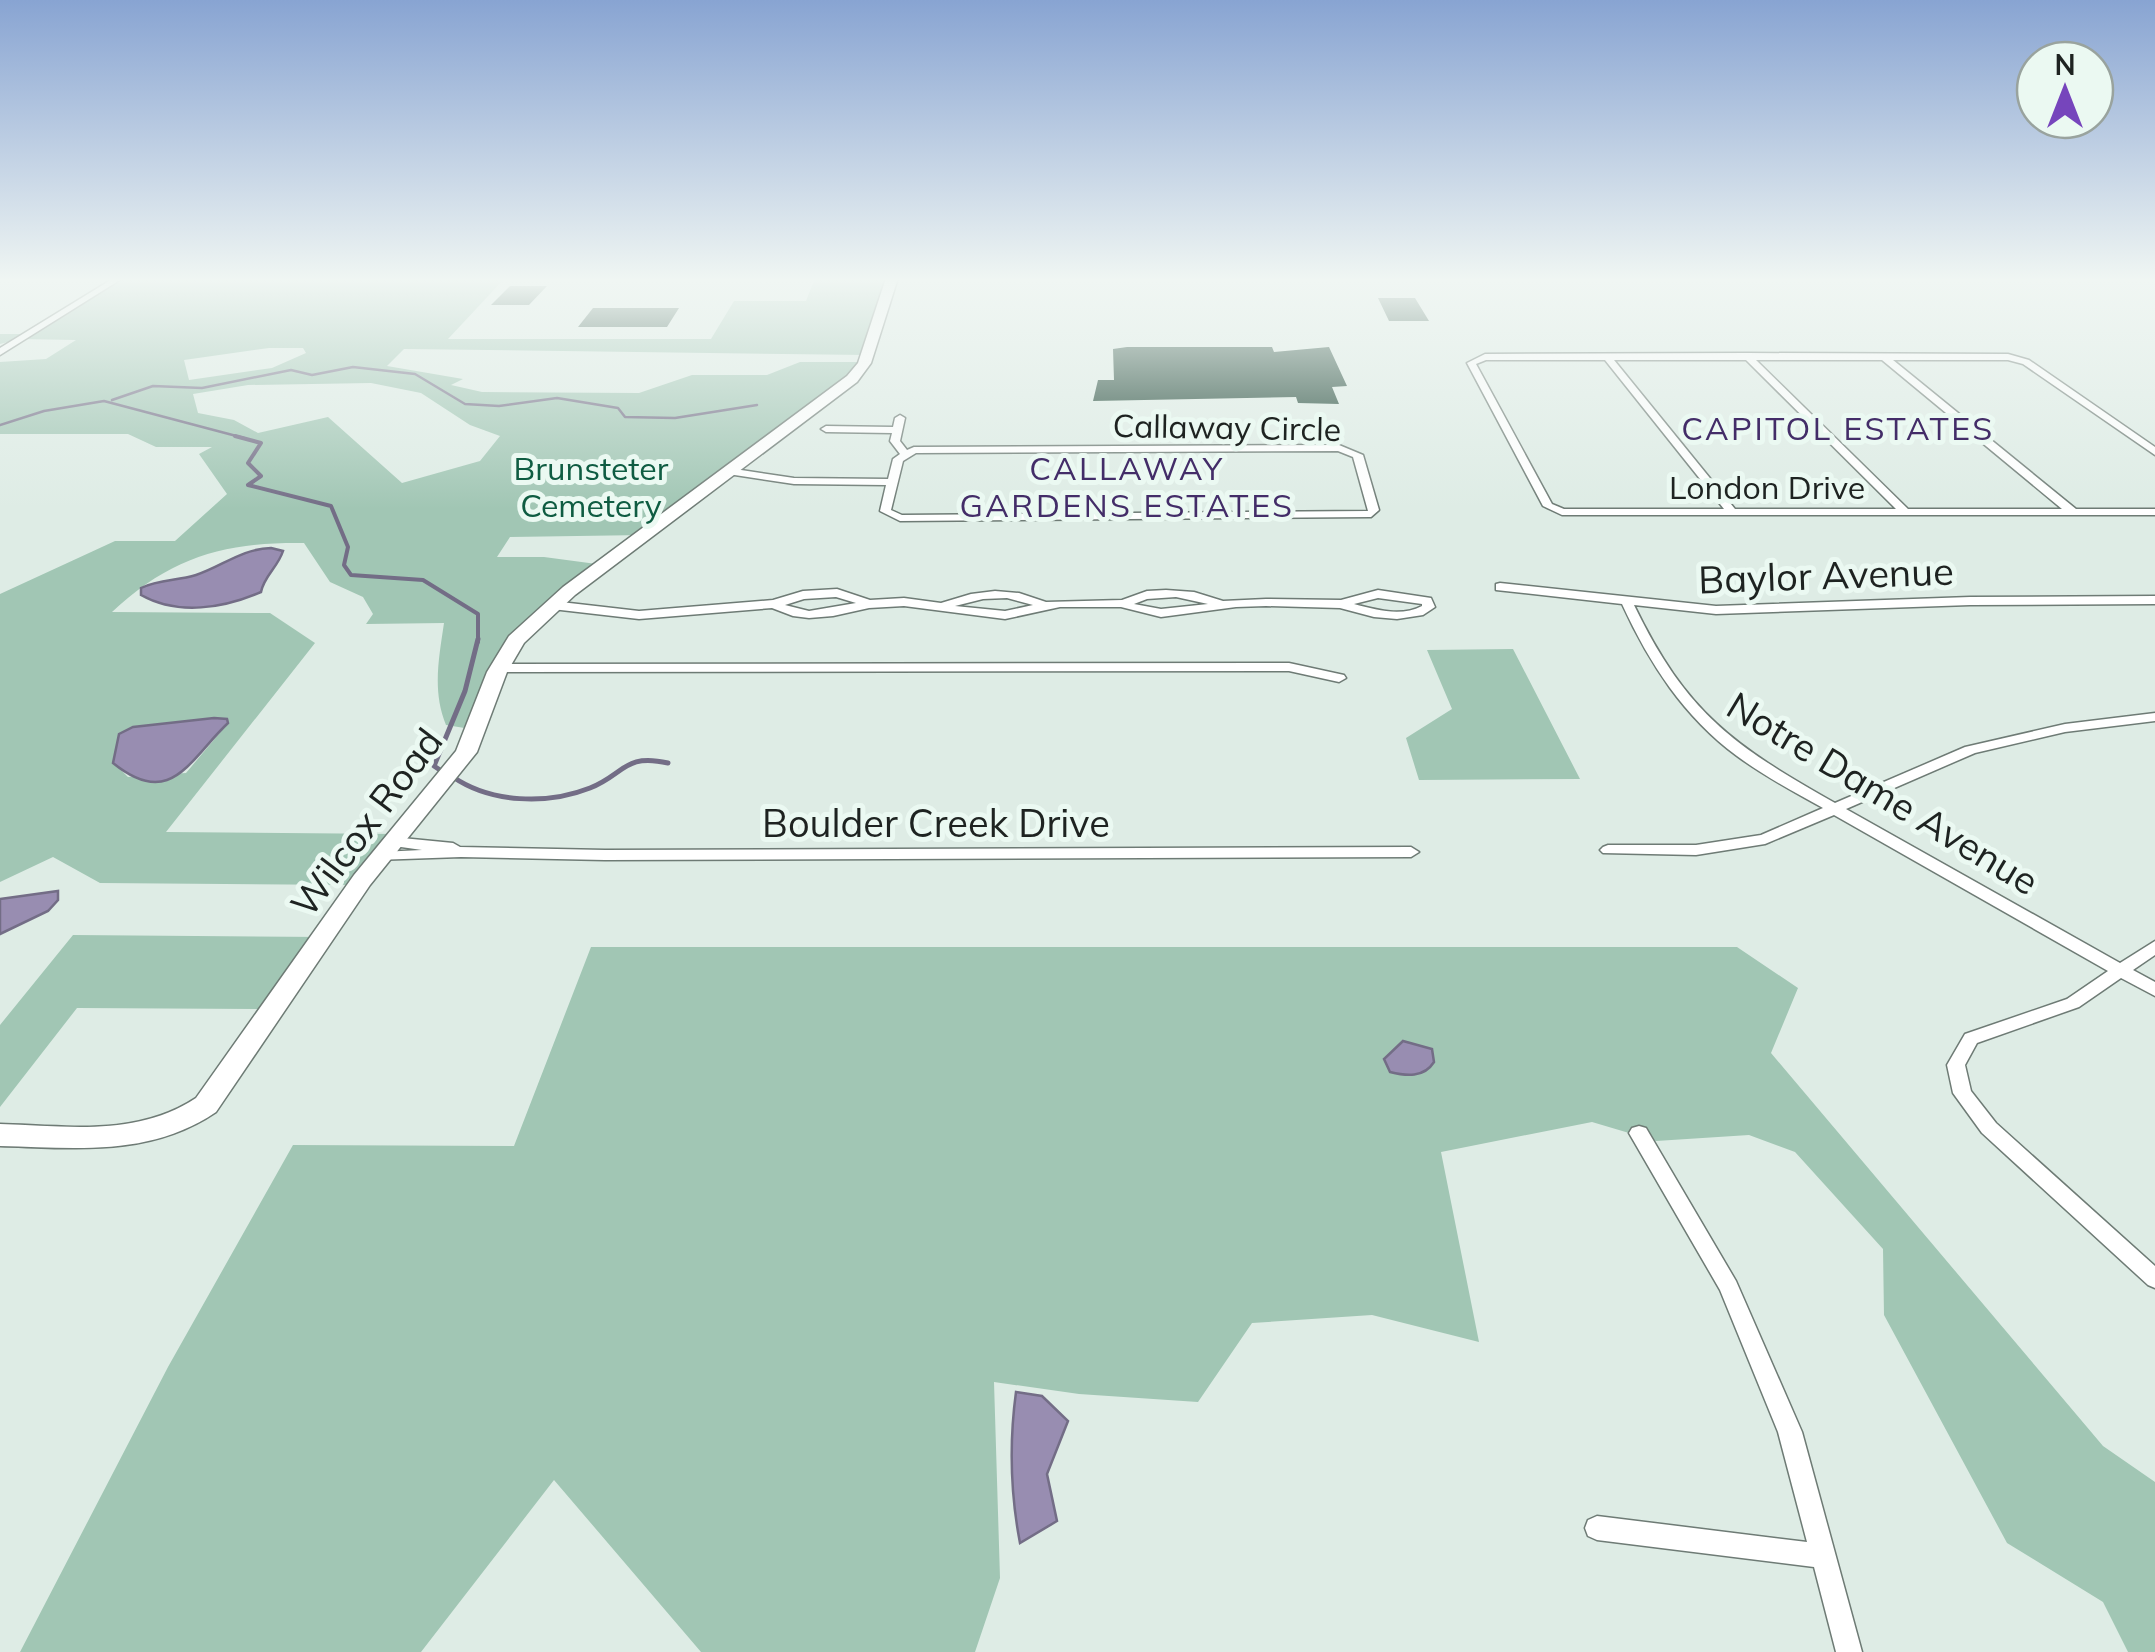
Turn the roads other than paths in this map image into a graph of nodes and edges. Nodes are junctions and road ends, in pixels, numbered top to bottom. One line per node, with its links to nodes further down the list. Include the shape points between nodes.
1 (867, 355): 8 (street, Wilcox Road, via 853,378)
2 (1608, 356): 3 (street); 10 (street); 10 (street, London Drive, via 1471,362 1552,508)
3 (1747, 356): 4 (street); 11 (street)
4 (1882, 356): 6 (street, via 2023,360); 12 (street)
5 (826, 429): 7 (street, via 879,430 878,435 897,428)
6 (2155, 452)
7 (905, 453): 9 (street); 9 (street, Callaway Circle, via 1340,448 1358,455 1374,510 1360,517 900,518 884,511)
8 (728, 471): 9 (street, via 794,481); 22 (street, Wilcox Road)
9 (892, 482)
10 (1732, 512): 11 (street, London Drive)
11 (1905, 512): 12 (street, London Drive)
12 (2073, 512): 13 (street, London Drive)
13 (2155, 512)
14 (1500, 587): 16 (street, Baylor Avenue)
15 (2155, 600): 16 (street, Baylor Avenue, via 1716,610)
16 (1627, 602): 28 (street, Notre Dame Avenue, via 1676,691 1706,727)
17 (774, 604): 18 (street, via 817,615); 18 (street, via 837,593); 22 (street, via 639,615)
18 (870, 604): 23 (street)
19 (1123, 604): 20 (street, via 1159,615); 20 (street, via 1195,594); 24 (street)
20 (1221, 604): 21 (street)
21 (1341, 604): 21 (street, via 1400,615 1420,613 1430,604 1415,596 1378,594)
22 (552, 605): 25 (street, Wilcox Road, via 516,640)
23 (946, 605): 24 (street, via 1006,615); 24 (street, via 997,594)
24 (1044, 606)
25 (500, 668): 26 (street, via 1289,667); 29 (street, Wilcox Road, via 466,752)
26 (1339, 678)
27 (2155, 717): 28 (street, via 1970,750)
28 (1835, 808): 30 (street, via 1745,844); 33 (street, Notre Dame Avenue)
29 (386, 850): 31 (street, Boulder Creek Drive, via 605,856); 36 (street, Wilcox Road, via 225,1082 180,1125 145,1134)
30 (1608, 850)
31 (1411, 852)
32 (2155, 947): 33 (street)
33 (2120, 971): 34 (street, Notre Dame Avenue); 37 (street, via 2047,1016 1971,1039 1960,1051 1958,1080 1989,1128)
34 (2155, 990)
35 (1639, 1133): 39 (street, via 1729,1288 1790,1432)
36 (0, 1135)
37 (2155, 1279)
38 (1597, 1528): 39 (street)
39 (1824, 1556): 40 (street)
40 (1849, 1652)

